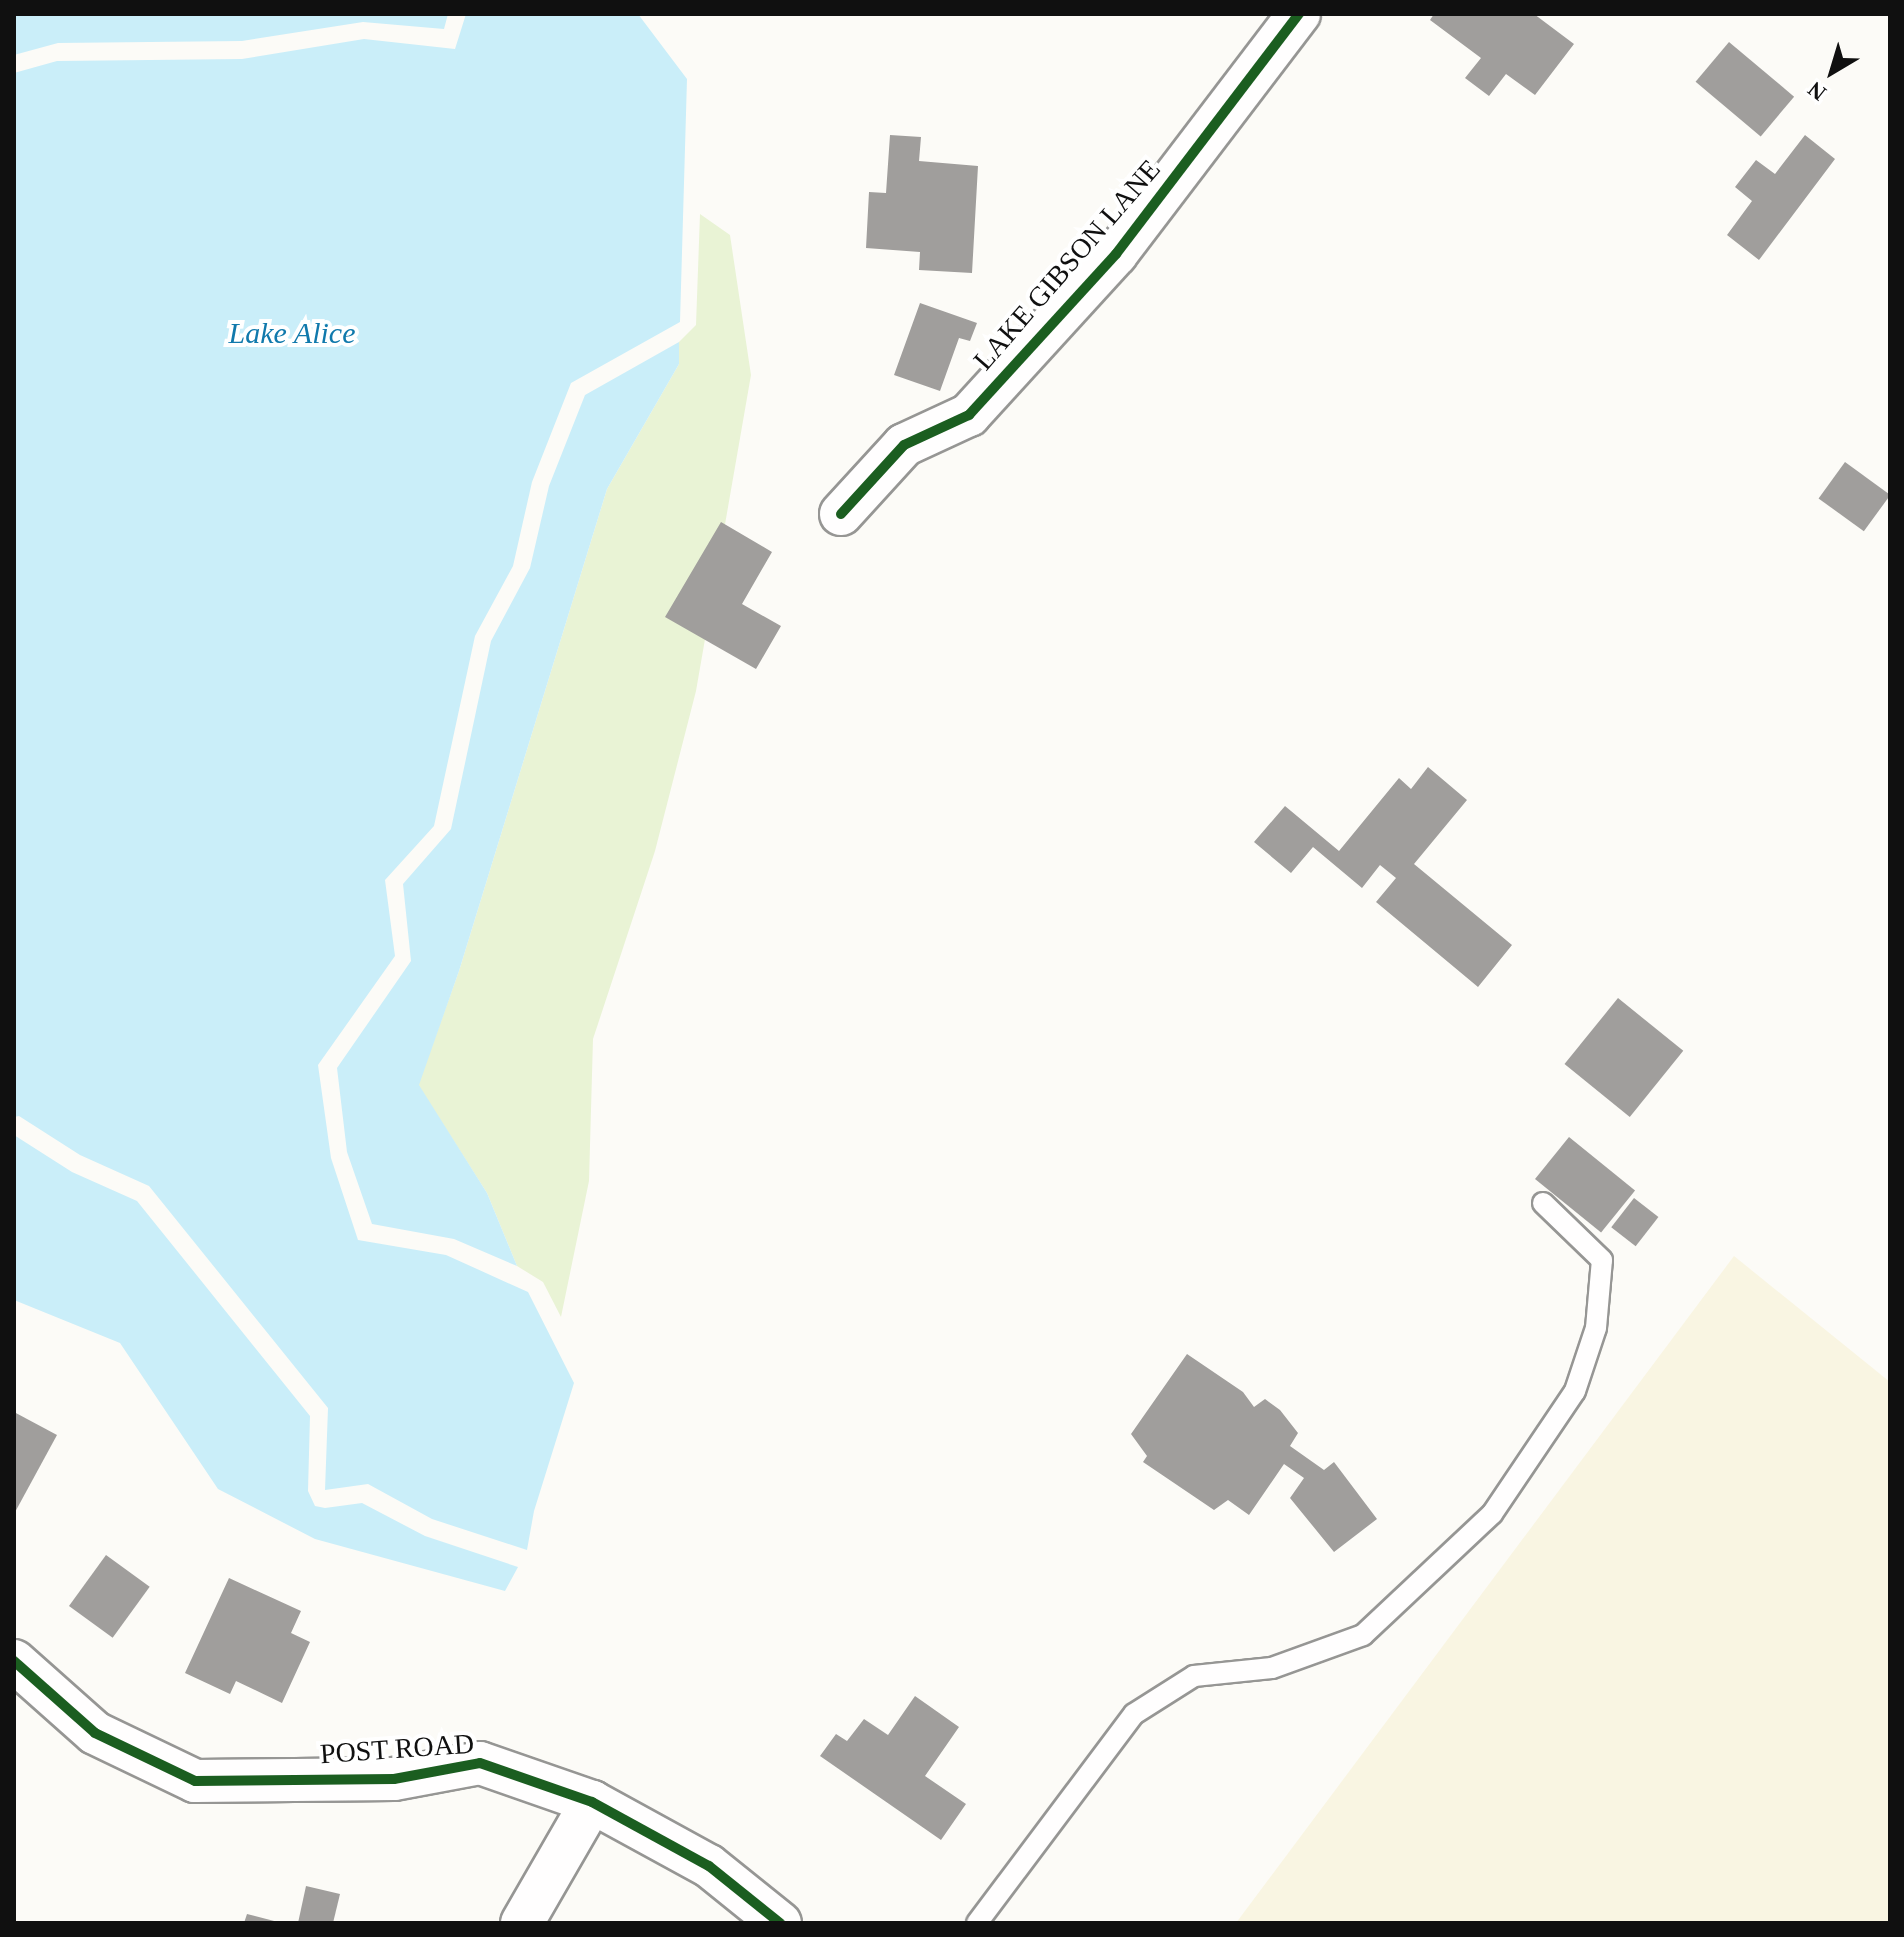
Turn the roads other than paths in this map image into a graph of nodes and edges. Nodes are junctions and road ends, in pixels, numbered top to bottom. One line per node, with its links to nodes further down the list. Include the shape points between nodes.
1 (1299, 14): 2 (street, LAKE GIBSON LANE, via 1116,254 990,393 969,415 904,445)
2 (841, 514)
3 (1543, 1203): 8 (lane, via 1602,1260 1596,1328 1575,1391 1492,1514 1363,1635 1272,1668 1194,1676 1134,1714)
4 (14, 1661): 5 (street, POST ROAD, via 95,1733 195,1781 394,1779 480,1763)
5 (592, 1802): 6 (street); 7 (street, POST ROAD, via 709,1866)
6 (522, 1923)
7 (780, 1923)
8 (977, 1923)

